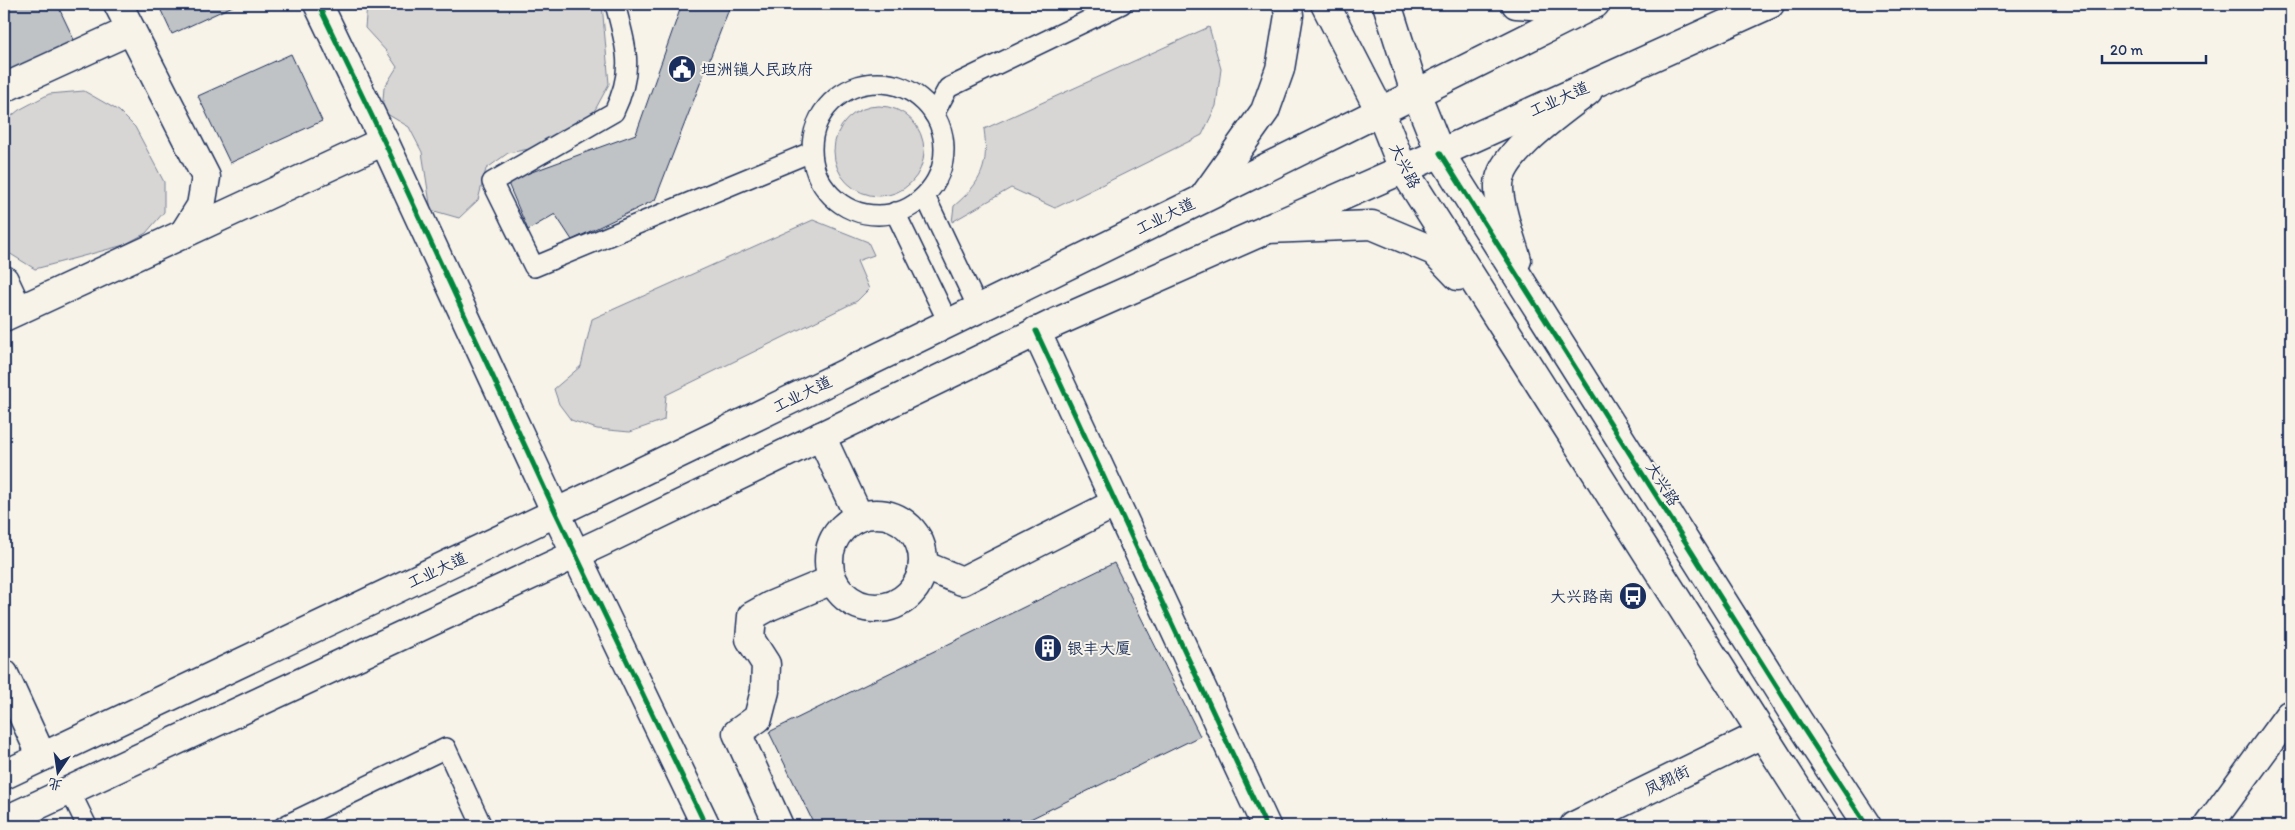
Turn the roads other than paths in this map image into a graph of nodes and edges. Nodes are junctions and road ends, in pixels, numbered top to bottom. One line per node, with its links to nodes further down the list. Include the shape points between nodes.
1 (118, 4): 12 (street)
2 (318, 4): 18 (street)
3 (615, 4): 19 (lane, via 628,55 623,92 614,112 492,182 534,267)
4 (1122, 4): 17 (lane, via 948,88)
5 (1287, 4): 23 (street, via 1289,15 1280,69 1265,111)
6 (1325, 4): 16 (street, 大兴路)
7 (1387, 4): 15 (street, 大兴路)
8 (1516, 4): 9 (street, via 1564,7)
9 (1574, 4)
10 (1595, 4): 15 (street, 工业大道)
11 (1770, 4): 13 (street, 工业大道)
12 (131, 30): 14 (street); 26 (street, via 206,177 202,206)
13 (1602, 79): 20 (street, 工业大道); 28 (street, via 1522,144 1506,165 1499,184 1502,206)
14 (4, 88)
15 (1416, 94): 16 (street, 工业大道); 20 (street, 大兴路)
16 (1380, 111): 21 (street, 大兴路); 23 (street, 工业大道)
17 (934, 114): 19 (lane, via 920,98 900,87 879,82 857,86 838,96 823,112 814,131); 22 (lane, via 943,134 944,157 938,178)
18 (384, 141): 26 (street); 36 (street)
19 (811, 152): 24 (lane, via 816,174 844,206 865,214)
20 (1440, 153): 21 (street, 工业大道); 28 (street, 大兴路)
21 (1403, 169): 25 (street, 工业大道); 31 (street, 大兴路)
22 (925, 196): 24 (lane); 29 (lane)
23 (1203, 198): 29 (street, 工业大道)
24 (895, 212): 32 (lane)
25 (1267, 229): 31 (street, 工业大道, via 1372,225 1434,251); 33 (street, 工业大道)
26 (184, 233): 30 (street)
27 (4, 280): 30 (street)
28 (1523, 286): 56 (street, 大兴路)
29 (978, 308): 32 (street, 工业大道)
30 (11, 313)
31 (1496, 315): 43 (street, 大兴路)
32 (948, 322): 36 (street, 工业大道)
33 (1036, 331): 34 (street, 工业大道); 35 (street)
34 (821, 436): 37 (street); 38 (street, 工业大道)
35 (1116, 503): 39 (street, via 962,581); 53 (street)
36 (556, 513): 38 (street); 44 (street, 工业大道)
37 (859, 517): 39 (street, via 874,514 890,516 904,523 922,549); 40 (street, via 836,536 830,550)
38 (576, 554): 46 (street, 工业大道); 51 (street)
39 (923, 566): 40 (street, via 919,581 910,594 897,604 882,608 852,602)
40 (832, 580): 52 (street, via 752,616 750,639 766,664 765,691 758,718 737,733)
41 (4, 674): 44 (street)
42 (2291, 721): 57 (street, via 2289,715)
43 (1760, 735): 54 (street, 凤翔街); 55 (street, 大兴路)
44 (42, 757): 45 (street, 工业大道)
45 (4, 775)
46 (70, 791): 47 (street, 工业大道); 48 (lane)
47 (4, 822)
48 (87, 826)
49 (284, 826): 50 (lane, via 446,748)
50 (482, 826)
51 (706, 826)
52 (779, 826)
53 (1266, 826)
54 (1574, 826)
55 (1820, 826)
56 (1867, 826)
57 (2208, 826)

